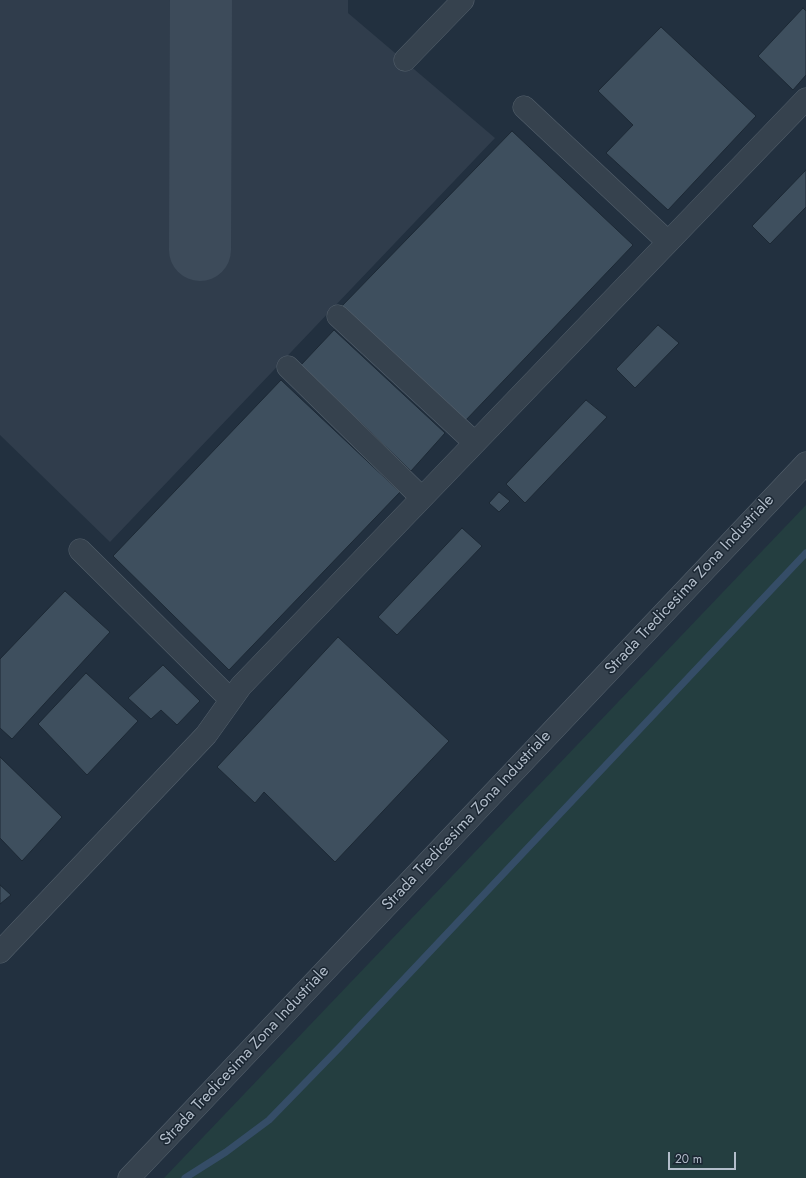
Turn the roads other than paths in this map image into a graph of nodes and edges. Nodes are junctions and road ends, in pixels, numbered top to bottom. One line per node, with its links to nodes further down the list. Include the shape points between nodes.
1 (463, 0): 2 (street)
2 (405, 60)
3 (806, 99): 5 (street)
4 (524, 107): 5 (street)
5 (668, 242): 8 (street)
6 (338, 316): 8 (street)
7 (288, 367): 10 (street)
8 (475, 443): 10 (street)
9 (806, 463): 14 (street, Strada Tredicesima Zona Industriale)
10 (422, 498): 12 (street, via 241,686)
11 (80, 550): 12 (street)
12 (231, 700): 13 (street, via 206,735)
13 (0, 952)
14 (129, 1178)

